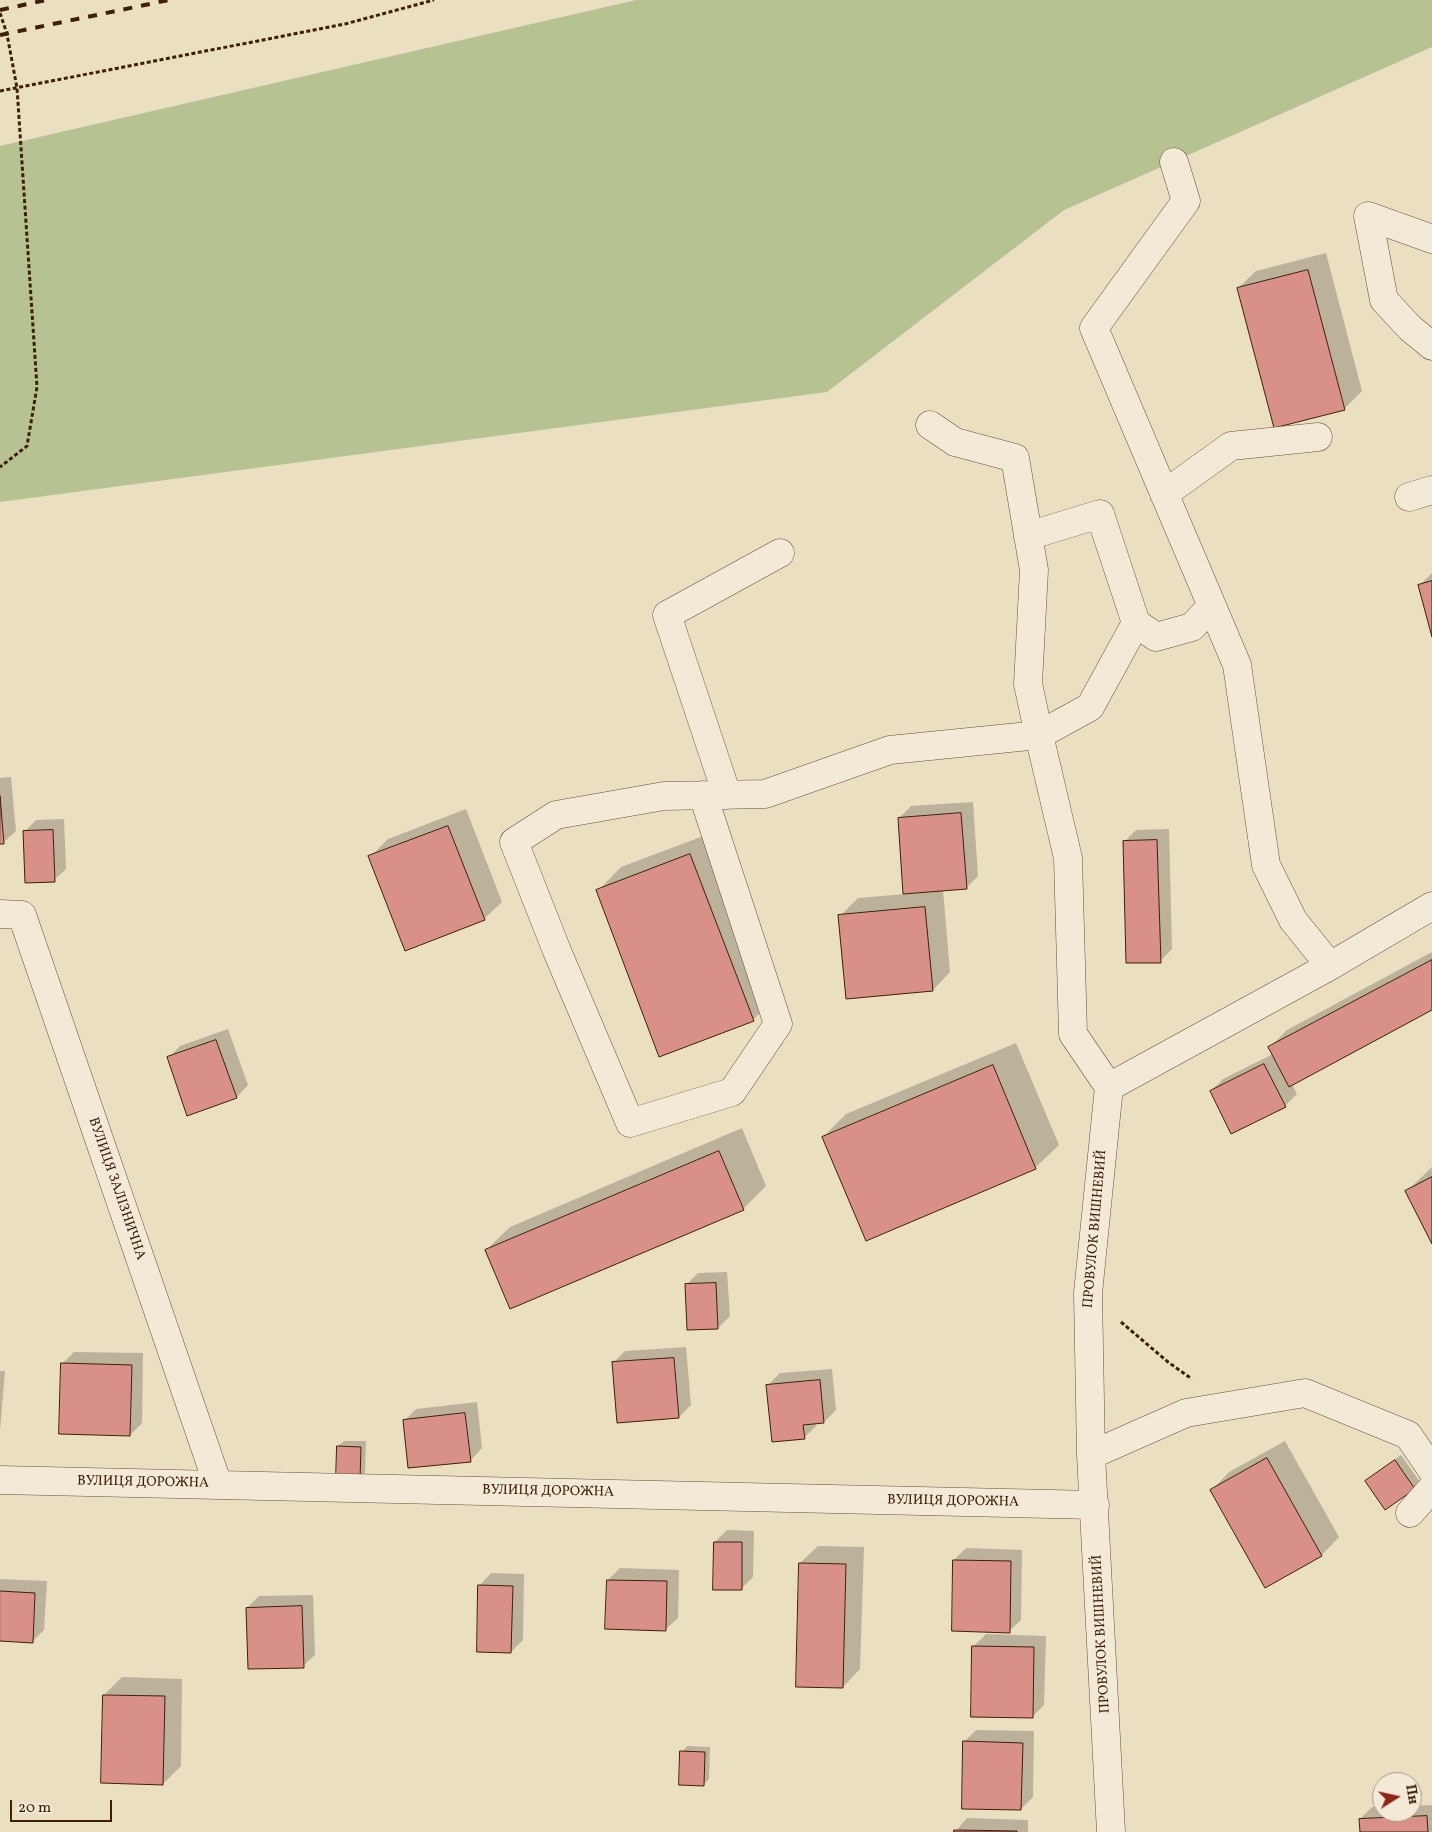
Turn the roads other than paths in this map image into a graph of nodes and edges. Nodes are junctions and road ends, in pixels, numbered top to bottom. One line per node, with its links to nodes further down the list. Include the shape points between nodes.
1 (1174, 162): 6 (street, via 1186,200 1094,328)
2 (1432, 239): 3 (street, via 1368,216 1384,300)
3 (1432, 346)
4 (930, 425): 7 (street, via 955,442 1015,458)
5 (1318, 437): 6 (street, via 1231,446)
6 (1164, 494): 9 (street)
7 (1028, 536): 10 (street, via 1100,514); 11 (street, via 1034,570 1028,684)
8 (780, 553): 12 (street, via 667,615)
9 (1212, 606): 10 (street, via 1192,627 1156,637); 15 (street, via 1237,665 1266,864 1293,920)
10 (1136, 623): 11 (street, via 1090,707)
11 (1039, 735): 12 (street, via 890,750 765,794); 16 (street, via 1068,858 1073,1034)
12 (715, 795): 12 (street, via 664,796 556,814 514,842 630,1123 732,1092 778,1024)
13 (1432, 906): 15 (street)
14 (0, 914): 20 (street, ВУЛИЦЯ ЗАЛІЗНИЧНА, via 22,915)
15 (1330, 966): 16 (street)
16 (1109, 1087): 17 (street, ПРОВУЛОК ВИШНЕВИЙ, via 1088,1293)
17 (1091, 1455): 18 (street, via 1186,1413 1306,1393 1408,1435); 22 (street, ПРОВУЛОК ВИШНЕВИЙ)
18 (1432, 1470)
19 (0, 1480): 20 (street, ВУЛИЦЯ ДОРОЖНА)
20 (218, 1485): 22 (street, ВУЛИЦЯ ДОРОЖНА)
21 (1432, 1488): 23 (street)
22 (1095, 1505): 24 (street, ПРОВУЛОК ВИШНЕВИЙ)
23 (1410, 1512)
24 (1111, 1832)

